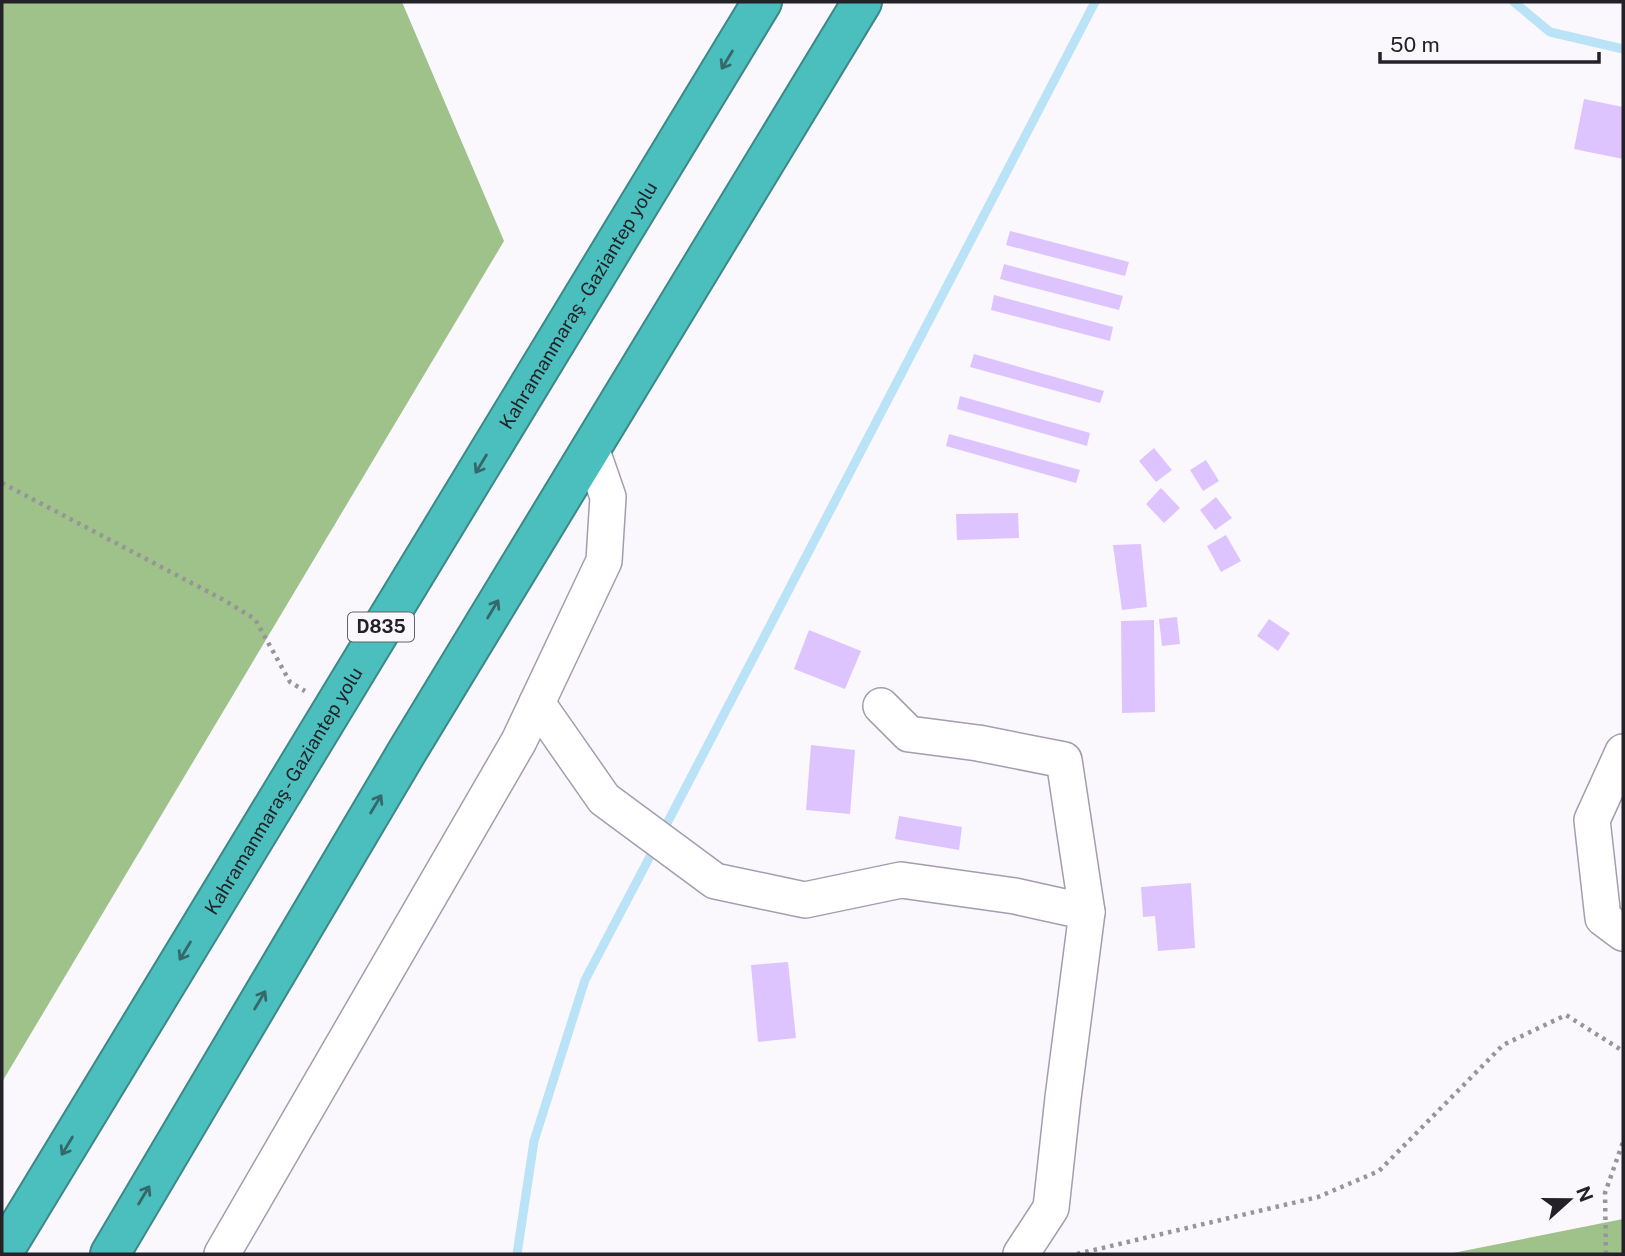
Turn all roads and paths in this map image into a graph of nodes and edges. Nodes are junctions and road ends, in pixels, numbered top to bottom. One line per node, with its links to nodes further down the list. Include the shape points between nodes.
1 (762, 2): 6 (highway, Kahramanmaraş - Gaziantep yolu / D835, one-way to 6)
2 (862, 2): 3 (highway)
3 (591, 448): 5 (street, via 608,497 604,561); 14 (highway, one-way to 3)
4 (2, 483): 6 (path, via 255,619 290,682)
5 (537, 703): 9 (street, via 604,799 715,881 805,900 901,880 1015,896); 15 (street, via 513,753)
6 (333, 706): 13 (highway, Kahramanmaraş - Gaziantep yolu / D835, one-way to 13)
7 (881, 706): 9 (street, via 909,734 1064,760)
8 (1623, 752): 10 (street, via 1592,820 1603,918)
9 (1087, 912): 16 (street, via 1051,1208)
10 (1623, 933)
11 (1623, 1051): 17 (path, via 1566,1015 1503,1045 1379,1171 1318,1197)
12 (1623, 1142): 18 (path, via 1605,1193)
13 (2, 1254)
14 (110, 1254)
15 (222, 1254)
16 (1021, 1254)
17 (1077, 1254)
18 (1606, 1254)

